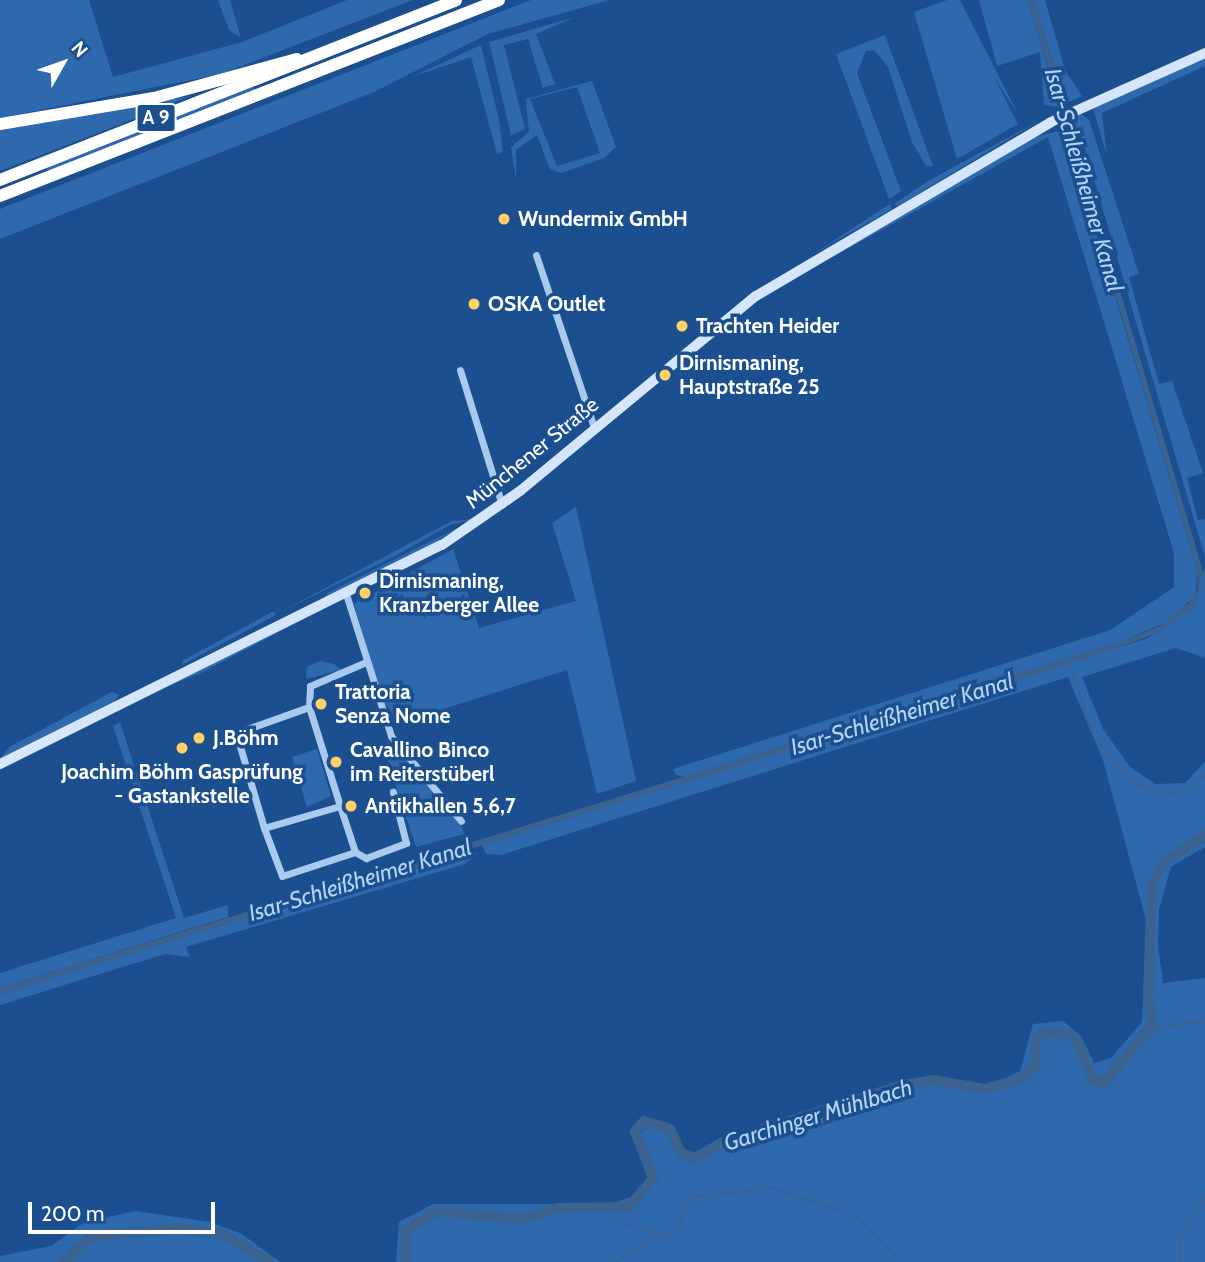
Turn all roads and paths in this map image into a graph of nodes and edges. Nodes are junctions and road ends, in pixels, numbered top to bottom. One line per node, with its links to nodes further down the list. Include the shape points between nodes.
1 (456, 0): 4 (highway, A 9)
2 (499, 0): 7 (highway, A 9)
3 (1205, 54): 10 (main road, Münchener Straße, via 1056,119 756,296)
4 (312, 57): 5 (highway, via 281,60 154,98); 6 (highway, A 9)
5 (0, 124)
6 (0, 180)
7 (0, 196)
8 (536, 255): 10 (street)
9 (460, 370): 11 (street)
10 (594, 427): 11 (main road, Münchener Straße)
11 (502, 502): 12 (main road, Münchener Straße, via 442,545)
12 (346, 594): 13 (street); 15 (main road, Münchener Straße)
13 (366, 662): 14 (street, via 310,685); 18 (street, via 391,736)
14 (309, 707): 17 (street); 19 (street, via 236,733)
15 (0, 764)
16 (393, 792): 20 (street, via 406,843 366,858)
17 (340, 806): 19 (street); 20 (street)
18 (461, 821)
19 (264, 828): 20 (street, via 282,876)
20 (355, 852)

